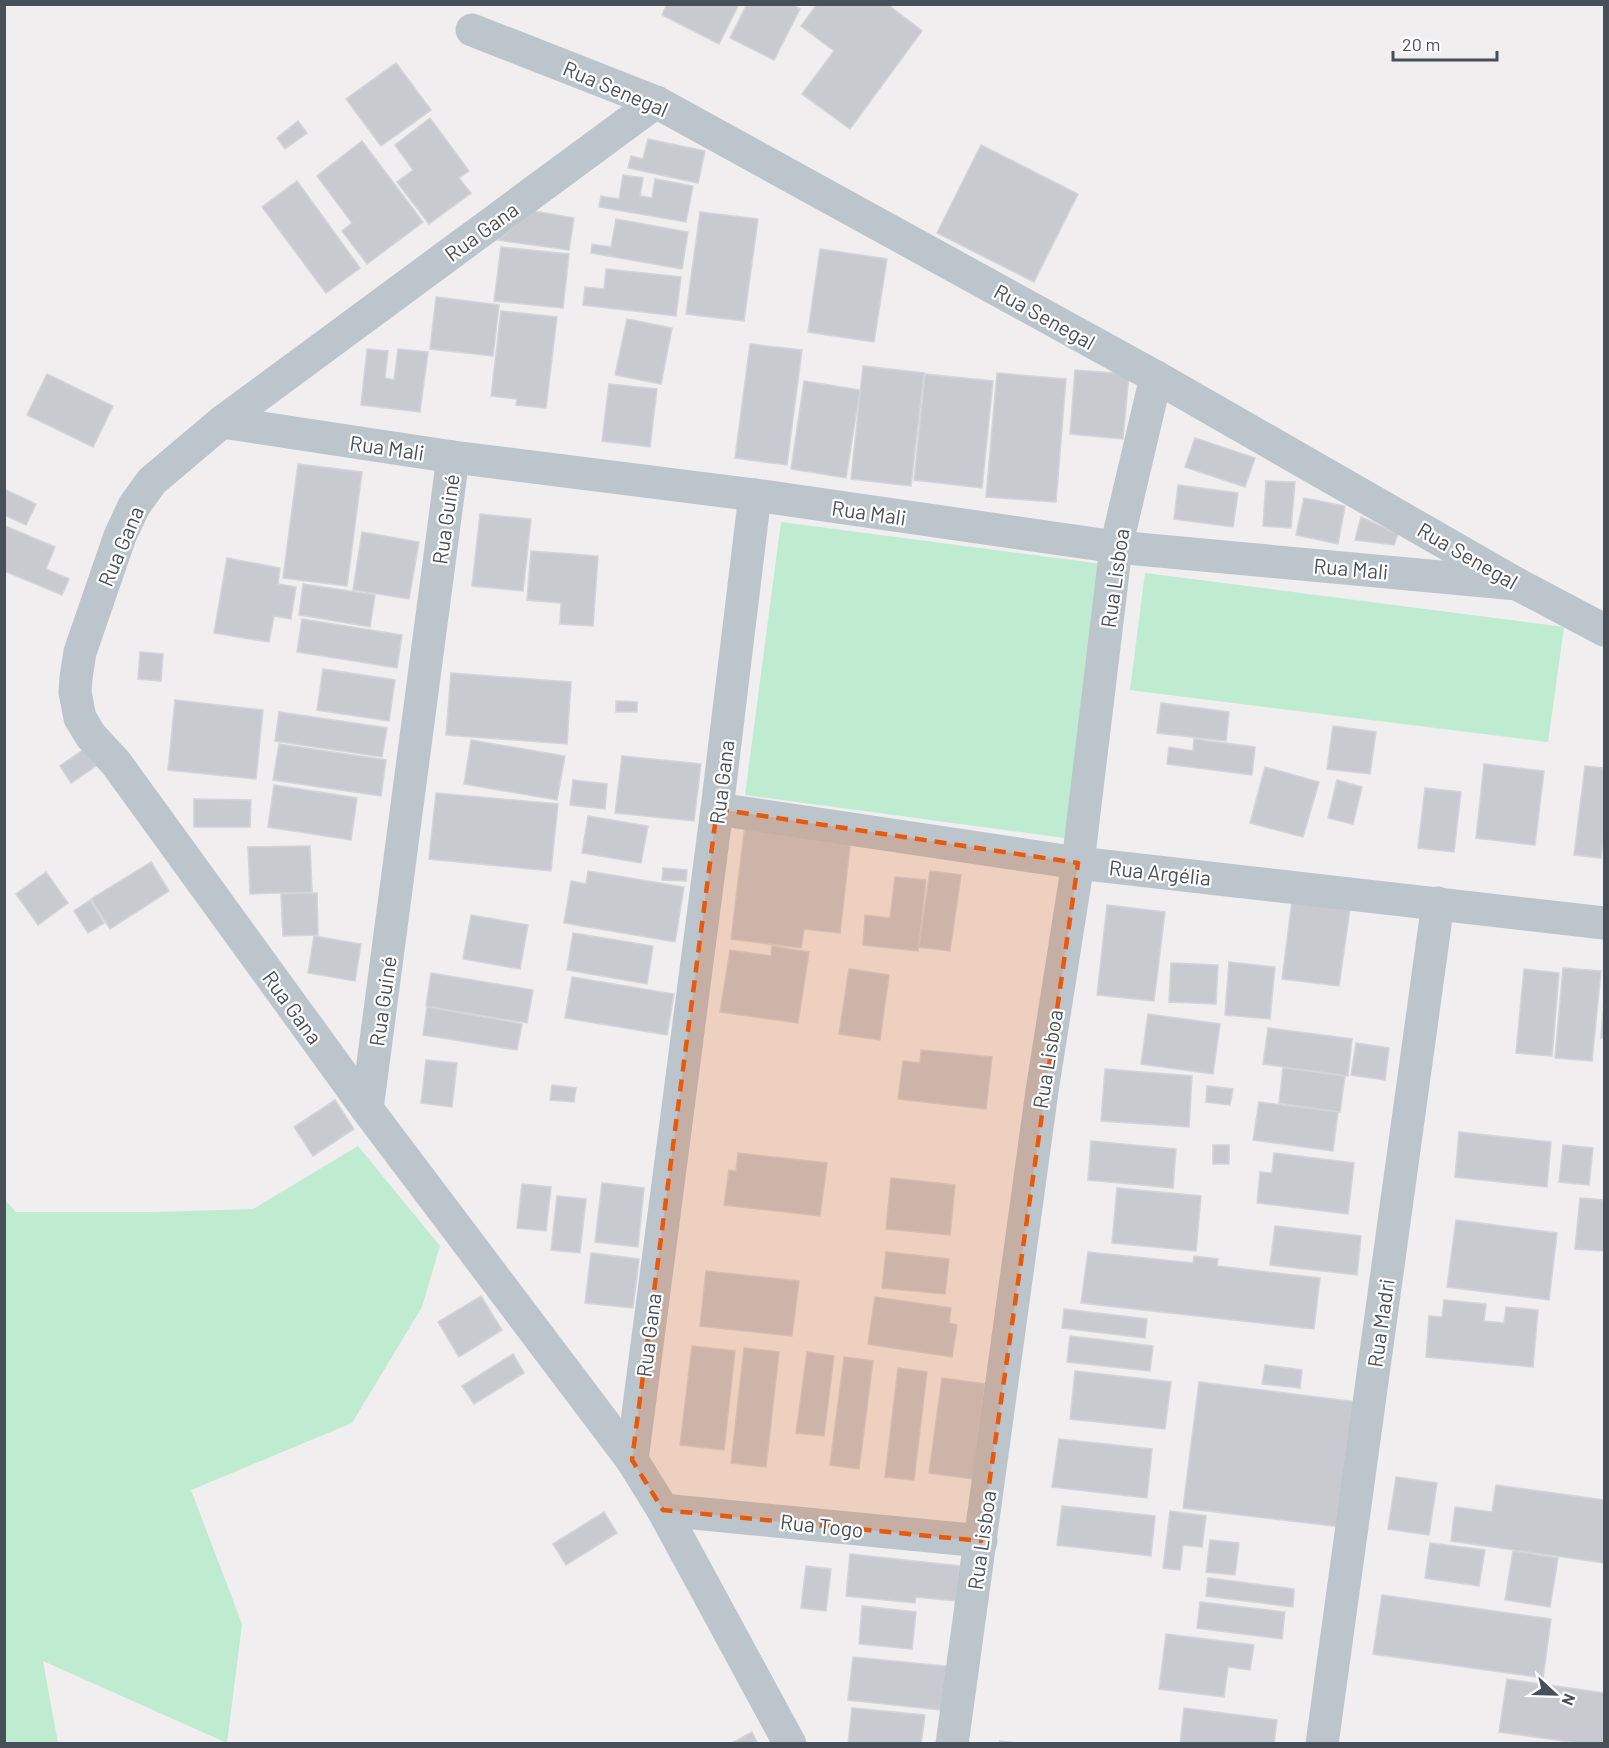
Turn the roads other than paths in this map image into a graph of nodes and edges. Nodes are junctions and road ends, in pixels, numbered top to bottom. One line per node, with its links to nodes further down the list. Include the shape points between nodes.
1 (472, 30): 2 (street, Rua Senegal)
2 (656, 102): 3 (street, Rua Senegal); 4 (street, Rua Gana)
3 (1156, 377): 7 (street, Rua Lisboa); 8 (street, Rua Senegal)
4 (222, 422): 5 (street, Rua Mali); 14 (street, Rua Gana, via 152,481 134,506 80,652 75,692 80,718)
5 (453, 457): 6 (street, Rua Mali); 14 (street, Rua Guiné)
6 (755, 495): 7 (street, Rua Mali); 10 (street, Rua Gana)
7 (1116, 547): 8 (street, Rua Mali); 11 (street, Rua Lisboa)
8 (1517, 584): 9 (street, Rua Senegal)
9 (1605, 630)
10 (717, 808): 11 (street, Rua Argélia); 15 (street, Rua Gana)
11 (1078, 862): 12 (street, Rua Argélia); 17 (street, Rua Lisboa, via 1042,1091)
12 (1438, 903): 13 (street, Rua Argélia); 20 (street, Rua Madri)
13 (1605, 923)
14 (367, 1109): 15 (street)
15 (632, 1460): 16 (street)
16 (663, 1510): 17 (street, Rua Togo); 18 (street)
17 (981, 1540): 19 (street, Rua Lisboa)
18 (790, 1743)
19 (952, 1743)
20 (1322, 1743)

